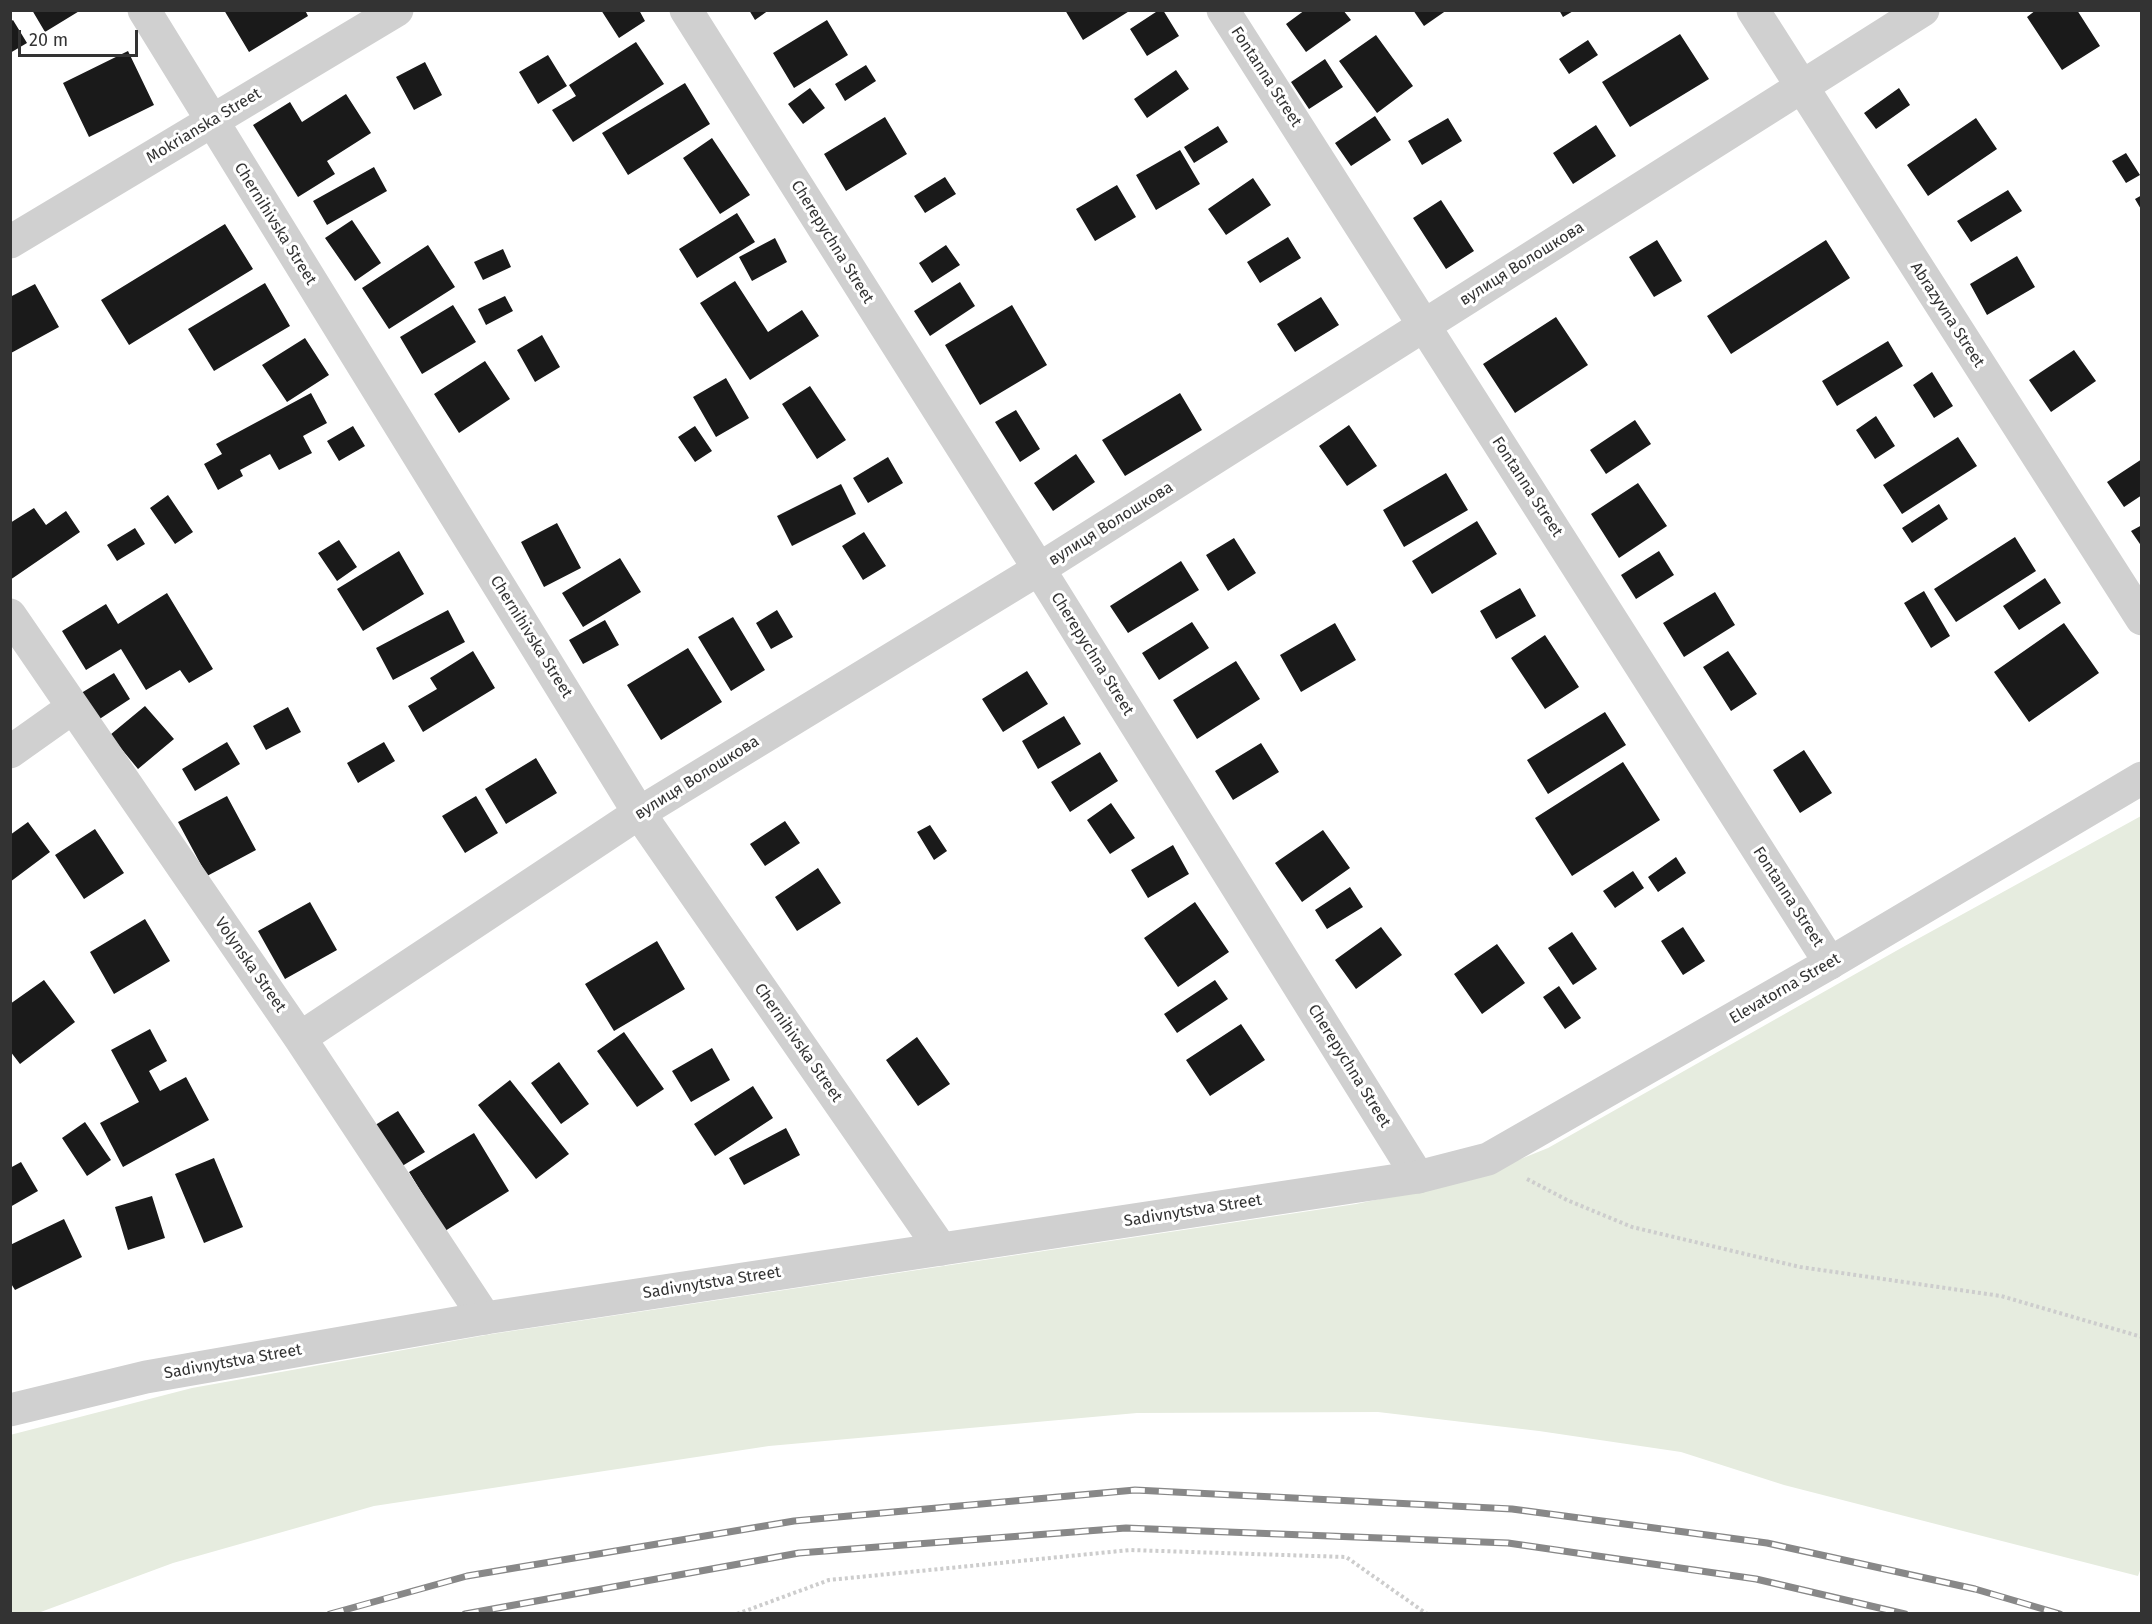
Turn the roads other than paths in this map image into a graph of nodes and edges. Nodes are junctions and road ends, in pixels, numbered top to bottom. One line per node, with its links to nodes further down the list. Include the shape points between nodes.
1 (144, 10): 8 (street, Chernihivska Street)
2 (397, 10): 8 (street, Mokrianska Street)
3 (686, 10): 11 (street, Cherepychna Street)
4 (1223, 10): 10 (street, Fontanna Street)
5 (1753, 10): 7 (street, Abrazyvna Street)
6 (1923, 10): 7 (street, вулиця Волошкова)
7 (1802, 87): 10 (street, вулиця Волошкова); 13 (street, Abrazyvna Street)
8 (212, 122): 9 (street, Mokrianska Street); 17 (street, Chernihivska Street)
9 (10, 242)
10 (1424, 326): 11 (street, вулиця Волошкова); 18 (street, Fontanna Street)
11 (1039, 569): 17 (street, вулиця Волошкова); 20 (street, Cherepychna Street)
12 (10, 615): 14 (street, Volynska Street)
13 (2142, 619)
14 (72, 708): 15 (street); 19 (street, Volynska Street)
15 (10, 752)
16 (2142, 777): 18 (street, Elevatorna Street)
17 (639, 813): 19 (street, вулиця Волошкова); 21 (street, Chernihivska Street)
18 (1830, 963): 20 (street, Elevatorna Street, via 1488,1159)
19 (300, 1038): 22 (street, Volynska Street)
20 (1418, 1177): 21 (street, Sadivnytstva Street)
21 (941, 1249): 22 (street, Sadivnytstva Street)
22 (485, 1318): 23 (street, Sadivnytstva Street, via 146,1377)
23 (10, 1410)

